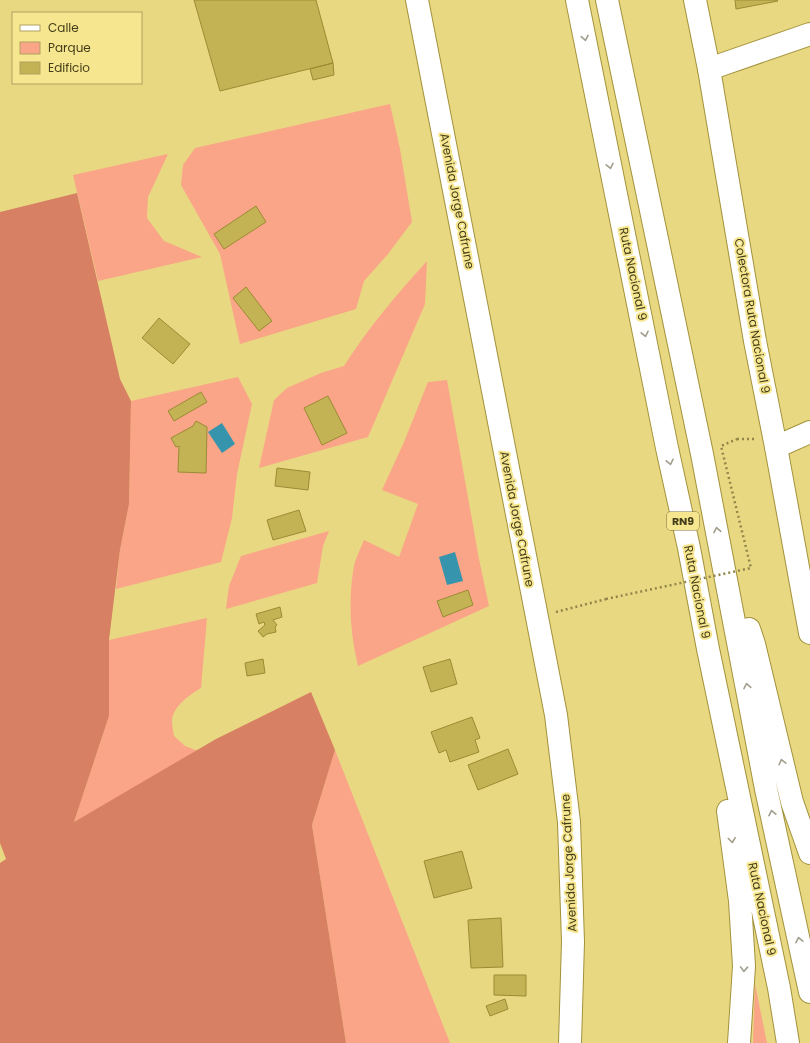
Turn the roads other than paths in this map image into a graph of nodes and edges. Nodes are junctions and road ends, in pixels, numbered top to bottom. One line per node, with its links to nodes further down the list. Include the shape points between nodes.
1 (417, 0): 14 (main road, Avenida Jorge Cafrune, via 556,714 569,822 573,942)
2 (577, 0): 11 (main road, Ruta Nacional 9 / RN9, one-way to 11)
3 (607, 0): 9 (main road, RN9, one-way to 3)
4 (696, 0): 6 (main road, Colectora Ruta Nacional 9)
5 (810, 34): 6 (main road)
6 (709, 69): 8 (main road, Colectora Ruta Nacional 9, via 755,341)
7 (810, 432): 8 (main road)
8 (776, 447): 10 (main road, Colectora Ruta Nacional 9)
9 (722, 553): 12 (main road, one-way to 9, via 792,802 754,644); 13 (main road, RN9, one-way to 9, via 766,789)
10 (810, 633)
11 (708, 649): 15 (main road, one-way to 15, via 740,908 744,966); 16 (main road, Ruta Nacional 9 / RN9)
12 (810, 853)
13 (810, 992)
14 (570, 1043)
15 (739, 1043)
16 (788, 1043)

